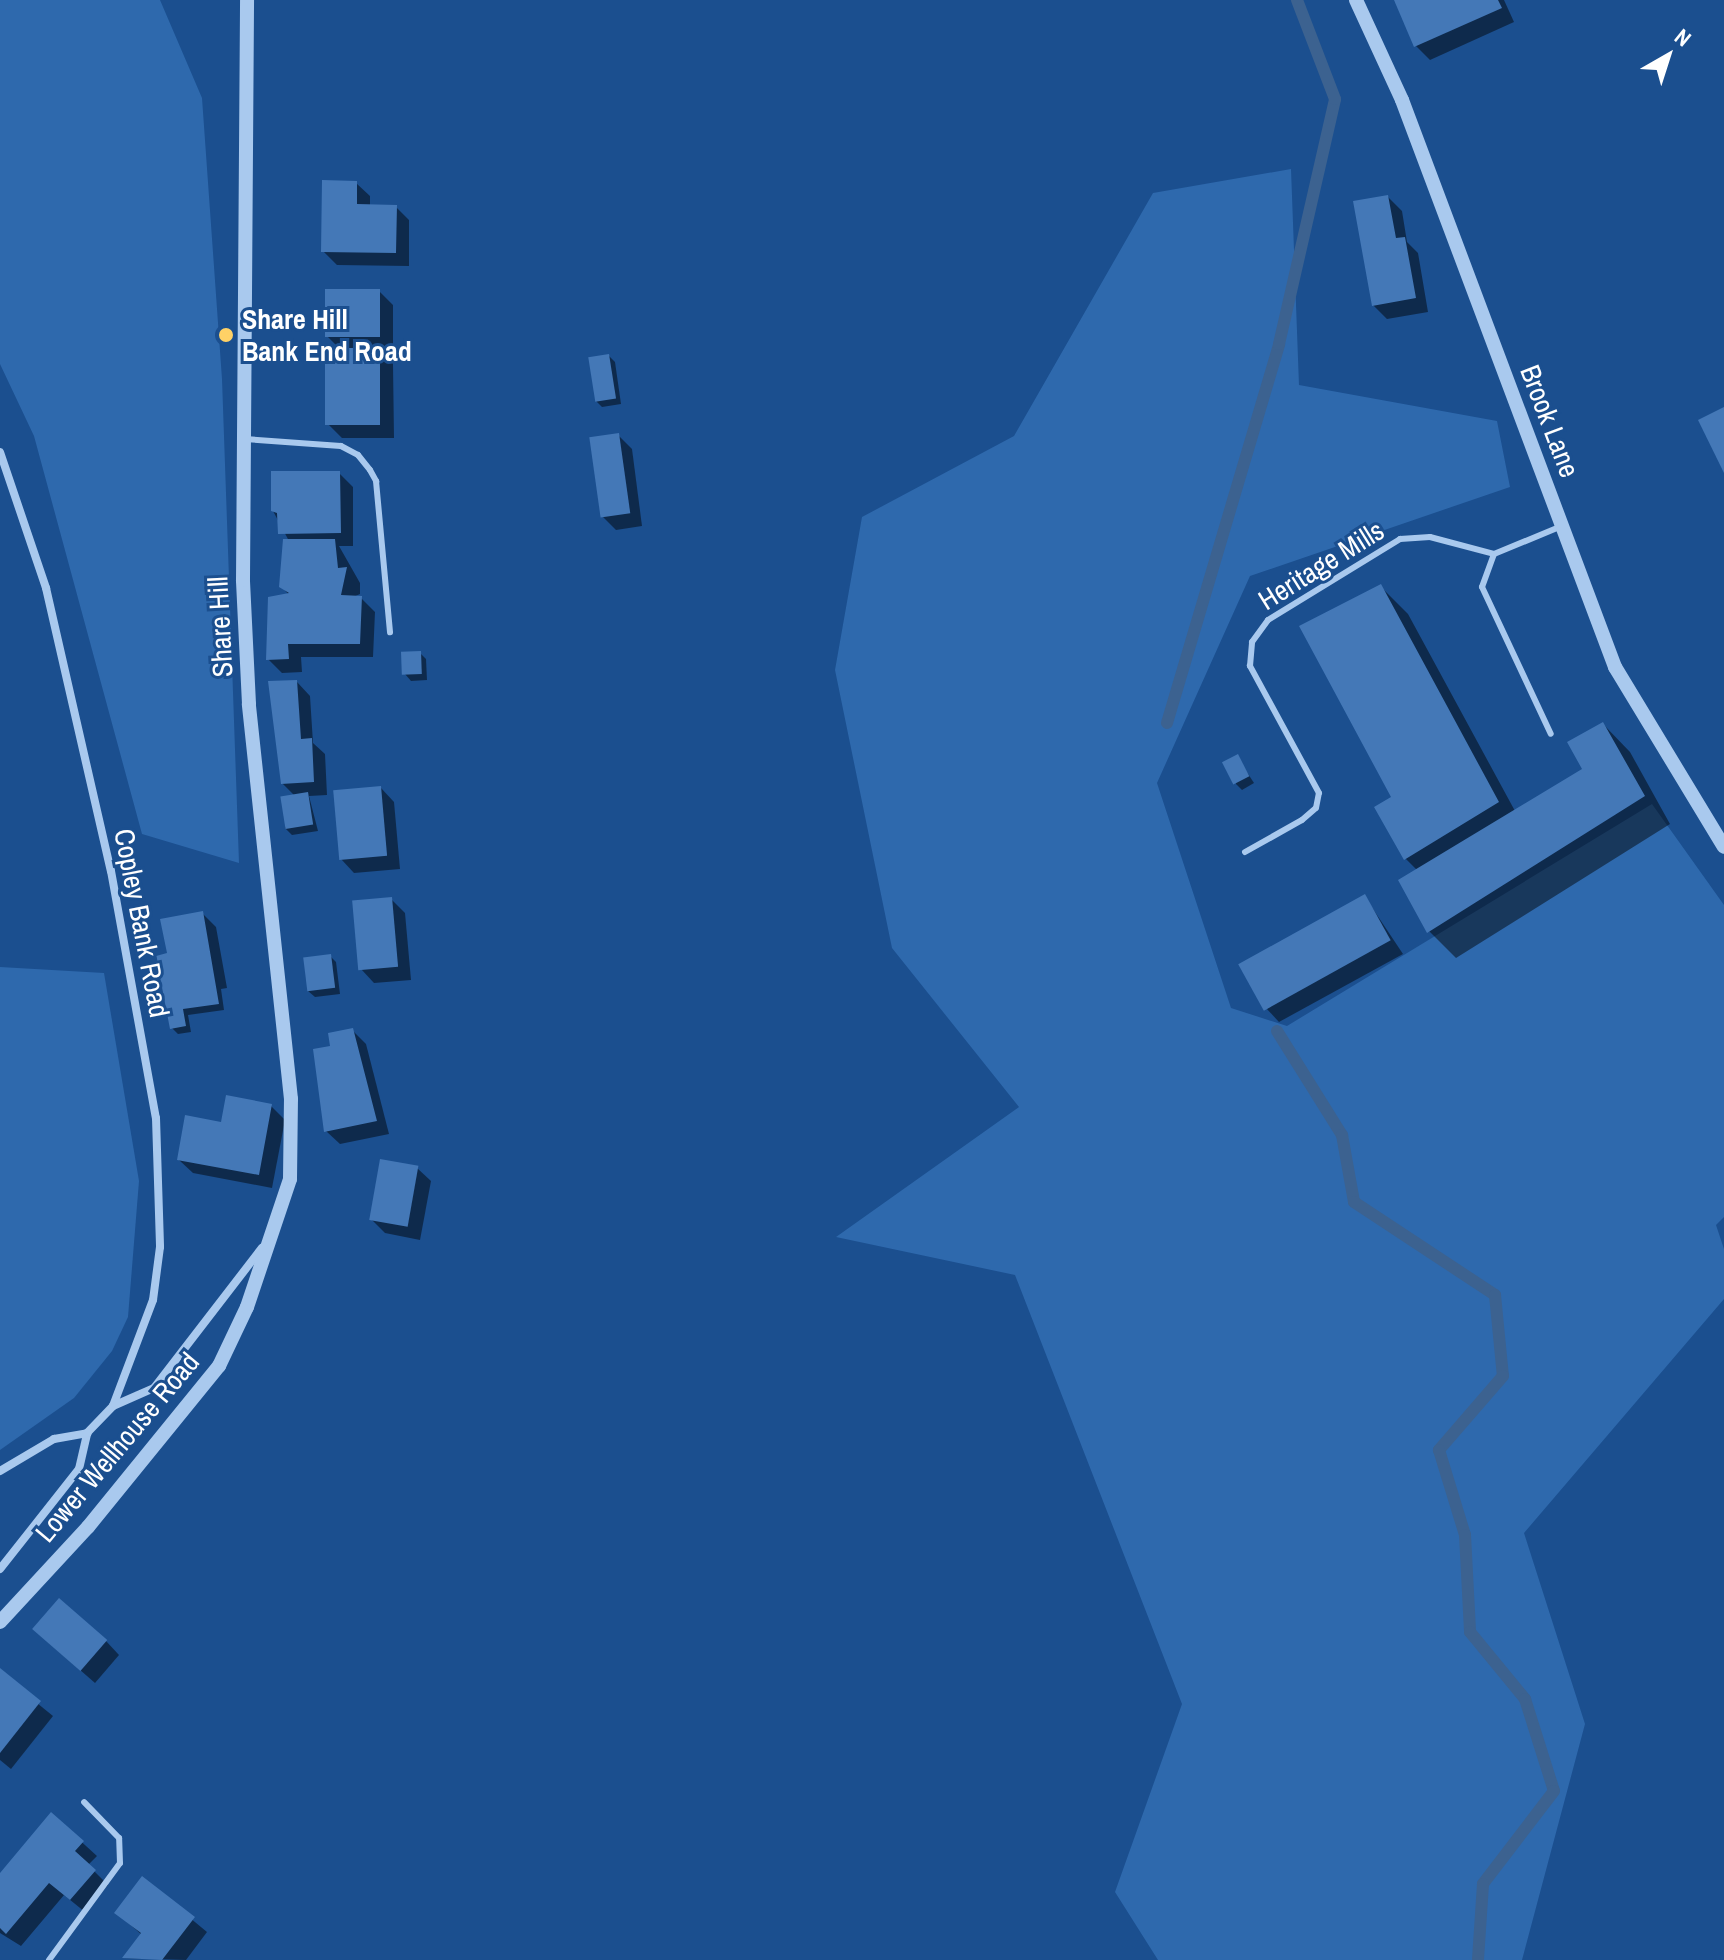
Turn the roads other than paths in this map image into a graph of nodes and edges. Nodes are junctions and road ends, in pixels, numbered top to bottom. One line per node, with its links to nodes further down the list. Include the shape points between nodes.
1 (247, 0): 3 (street, Share Hill)
2 (1356, 0): 5 (street, Brook Lane, via 1402,100)
3 (245, 439): 7 (lane, via 341,446 370,470 376,481); 11 (street, Share Hill, via 243,580 249,704 291,1099 290,1179)
4 (0, 452): 12 (street, Copley Bank Road, via 46,588 111,871 156,1118 160,1247 153,1300)
5 (1562, 526): 6 (lane); 9 (street, Brook Lane, via 1615,667)
6 (1494, 554): 8 (lane, via 1482,587); 10 (lane, Heritage Mills, via 1430,537 1400,539 1268,620 1252,642 1250,666 1319,793 1316,808 1302,820)
7 (390, 632)
8 (1551, 734)
9 (1724, 847)
10 (1245, 852)
11 (265, 1245): 12 (street, Copley Bank Road, via 154,1388); 16 (street, Lower Wellhouse Road, via 247,1307 219,1366 88,1527)
12 (113, 1406): 13 (street, Copley Bank Road)
13 (87, 1433): 14 (street, via 54,1439); 15 (street, Copley Bank Road, via 79,1469)
14 (0, 1471)
15 (0, 1569)
16 (0, 1622)
17 (84, 1802): 18 (lane, via 119,1838 120,1863)
18 (49, 1960)

